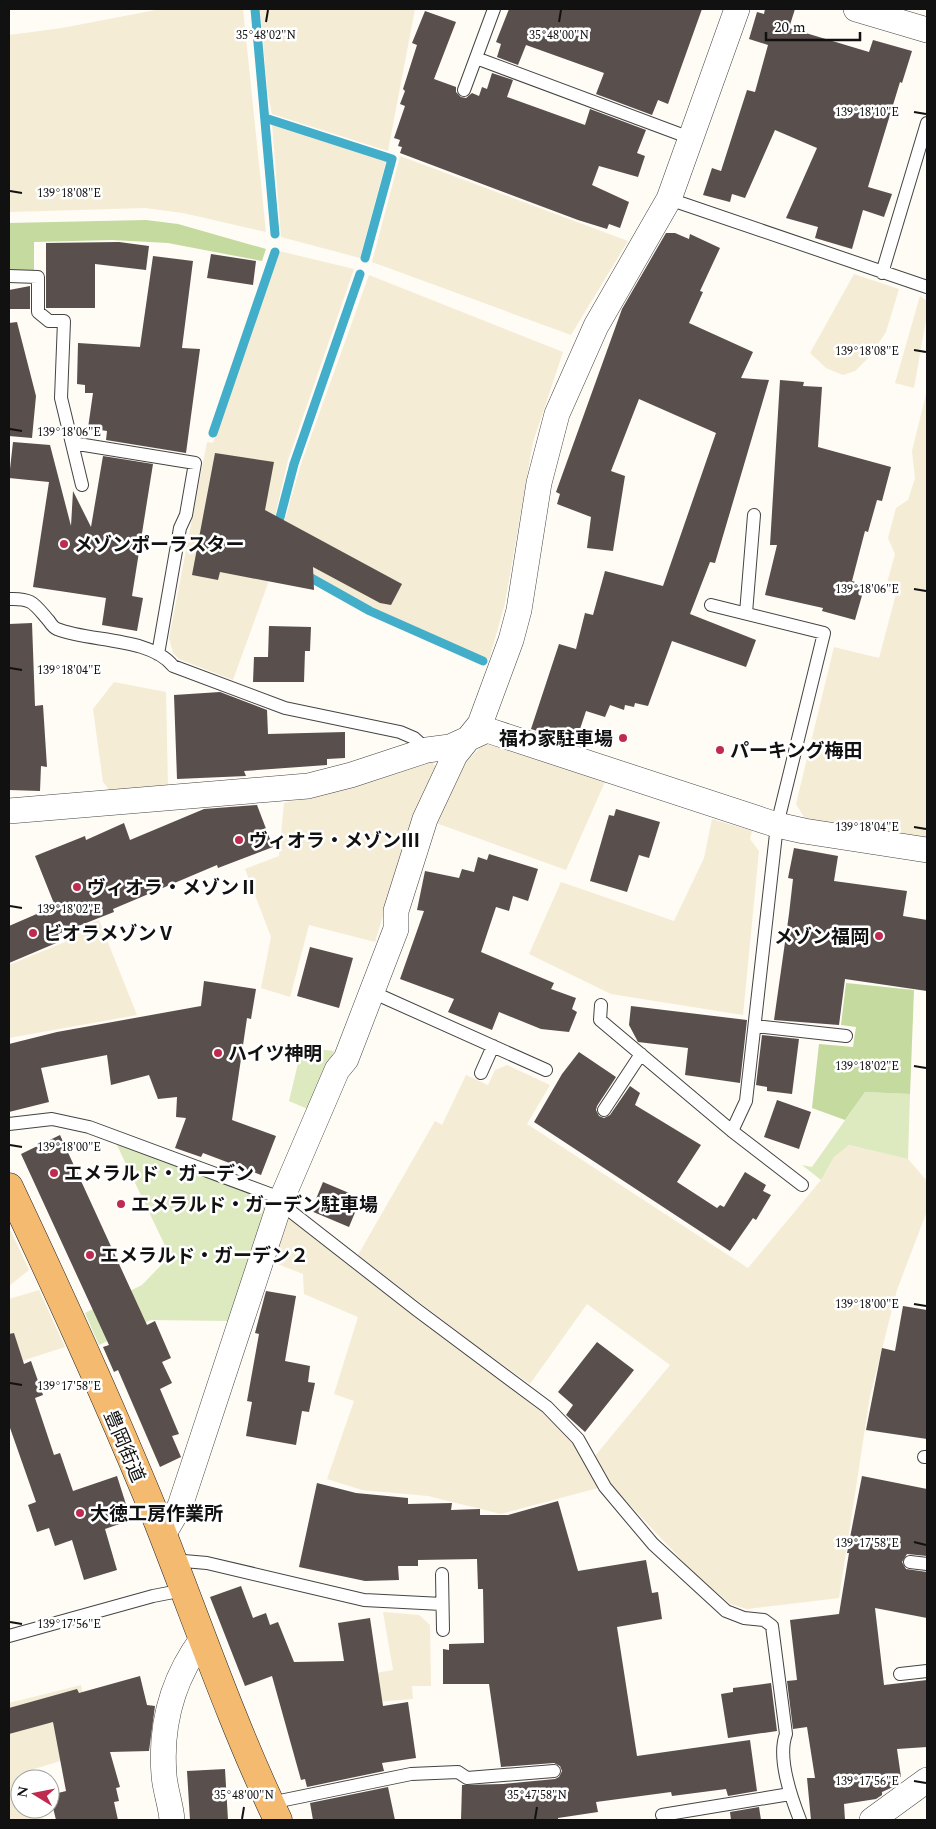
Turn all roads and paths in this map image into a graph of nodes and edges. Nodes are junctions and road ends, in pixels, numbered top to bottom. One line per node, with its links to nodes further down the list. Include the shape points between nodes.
1 (494, 9): 5 (lane)
2 (737, 9): 8 (street)
3 (856, 9): 4 (street)
4 (927, 30)
5 (476, 58): 6 (lane); 8 (lane)
6 (464, 90)
7 (927, 123): 10 (lane)
8 (693, 139): 9 (street)
9 (669, 199): 10 (lane); 22 (street, via 596,326 557,414 539,483 520,610 486,709)
10 (882, 273): 12 (lane)
11 (9, 276): 13 (lane, via 38,277 38,312 49,321)
12 (927, 287)
13 (64, 321): 14 (lane); 15 (lane, via 60,398)
14 (77, 322)
15 (72, 443): 16 (lane); 21 (lane, via 195,464)
16 (82, 485)
17 (754, 515): 20 (lane)
18 (9, 599): 21 (lane, via 26,598 56,629 132,645)
19 (711, 605): 20 (lane)
20 (746, 614): 25 (lane, via 824,633)
21 (158, 654): 23 (lane, via 173,666 285,708 400,732 414,738)
22 (468, 740): 23 (street, via 450,747); 25 (street, via 487,730); 27 (street, via 455,755 425,819 396,912 396,929)
23 (427, 750): 24 (street, via 351,775 300,787)
24 (9, 812)
25 (777, 825): 26 (street); 29 (lane)
26 (927, 850)
27 (372, 992): 31 (lane); 40 (street, via 346,1059 337,1070)
28 (601, 1006): 32 (lane, via 600,1020)
29 (755, 1026): 30 (lane); 37 (lane, via 746,1101)
30 (846, 1036)
31 (493, 1046): 33 (lane); 34 (lane)
32 (641, 1054): 35 (lane); 37 (lane)
33 (546, 1070)
34 (480, 1073)
35 (604, 1110)
36 (9, 1124): 40 (lane, via 52,1119 89,1127 275,1196)
37 (732, 1131): 38 (lane)
38 (802, 1185)
39 (9, 1187): 41 (main road, 豊岡街道, via 52,1276)
40 (280, 1204): 41 (street, via 180,1506); 55 (lane, via 547,1407 578,1439 605,1487 653,1544 726,1611 744,1618 764,1620 772,1626 786,1734 782,1744)
41 (162, 1535): 42 (main road, 豊岡街道)
42 (172, 1560): 46 (main road, 豊岡街道); 47 (lane, via 207,1563 364,1600)
43 (910, 1562): 44 (lane)
44 (927, 1564)
45 (442, 1574): 47 (lane)
46 (184, 1590): 49 (lane); 50 (main road, 豊岡街道)
47 (442, 1604): 48 (lane)
48 (443, 1630)
49 (9, 1636)
50 (203, 1638): 56 (main road, 豊岡街道); 58 (street, via 188,1658 176,1684 165,1726 164,1776)
51 (927, 1671): 52 (lane)
52 (900, 1674)
53 (554, 1771): 56 (lane, via 467,1778 458,1772 411,1774)
54 (927, 1780): 60 (street)
55 (790, 1794): 57 (lane); 59 (lane)
56 (274, 1812)
57 (662, 1815)
58 (172, 1820)
59 (800, 1820)
60 (872, 1820)

